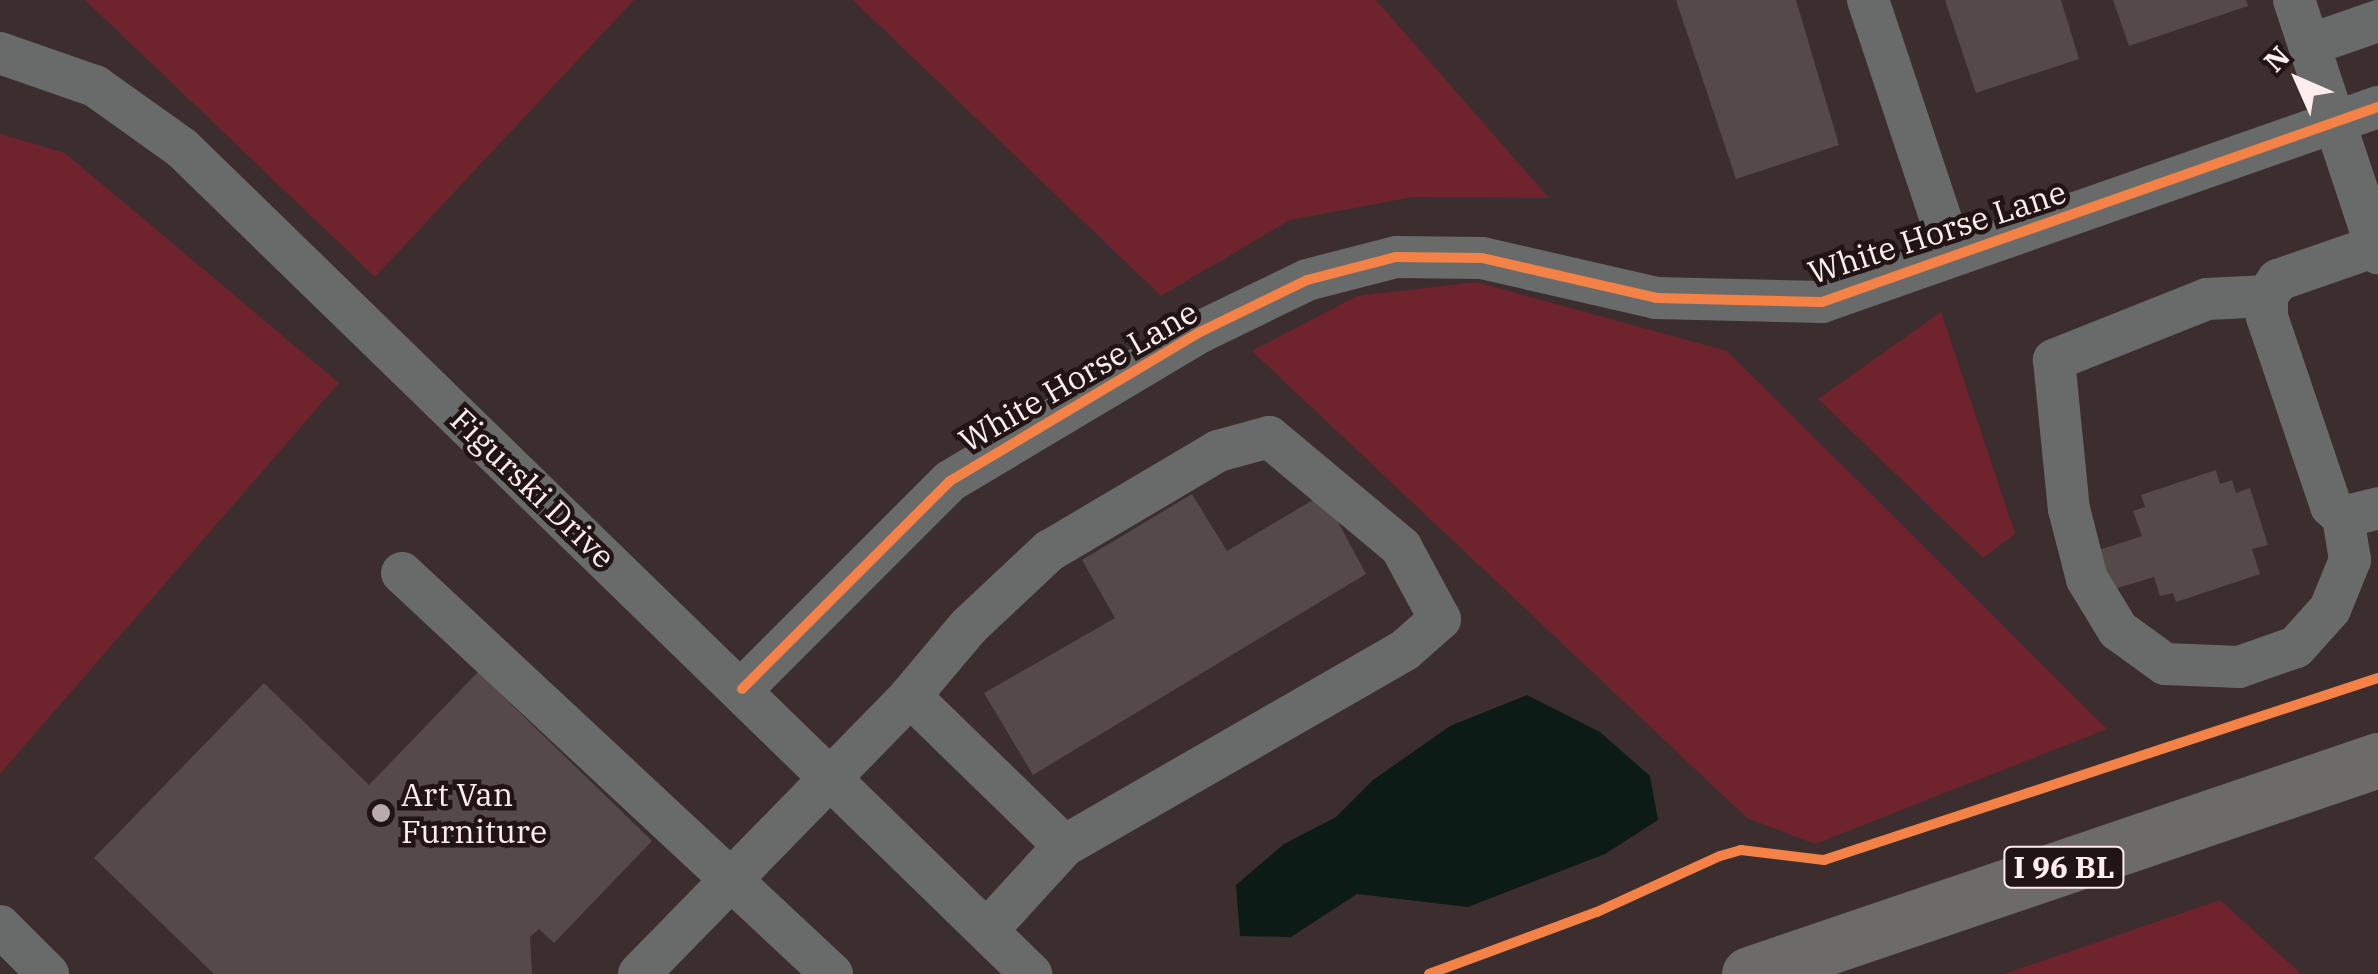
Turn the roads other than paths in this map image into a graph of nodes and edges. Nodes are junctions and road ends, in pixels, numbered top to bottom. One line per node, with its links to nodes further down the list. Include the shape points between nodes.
1 (1868, 0): 9 (street)
2 (2294, 0): 4 (street)
3 (2378, 21): 4 (street)
4 (2309, 44): 7 (street)
5 (0, 52): 13 (street, Figurski Drive, via 95,86 182,148)
6 (2378, 106): 7 (street, White Horse Lane)
7 (2335, 121): 8 (street); 9 (street, White Horse Lane)
8 (2377, 250): 10 (street, via 2278,280)
9 (1953, 256): 13 (street, White Horse Lane, via 1822,302 1656,298 1482,258 1396,256 1307,280 1182,342 950,480)
10 (2267, 296): 11 (street, via 2267,317 2324,487); 11 (street, via 2207,298 2054,360 2069,508 2087,579 2118,630 2165,664 2239,668 2296,647 2330,610)
11 (2360, 513)
12 (402, 574): 18 (street)
13 (742, 689): 16 (street, Figurski Drive)
14 (910, 696): 16 (street); 17 (street); 17 (street, via 969,626 1050,551 1218,451 1269,437 1402,547 1440,619 1405,650)
15 (2378, 760): 25 (main road, I 96 BL)
16 (833, 777): 18 (street); 20 (street, Figurski Drive)
17 (1064, 846): 20 (street)
18 (732, 880): 21 (street); 23 (street)
19 (0, 926): 22 (street)
20 (989, 928): 24 (street, Figurski Drive)
21 (805, 965)
22 (48, 974)
23 (639, 974)
24 (1032, 974)
25 (1749, 974)

